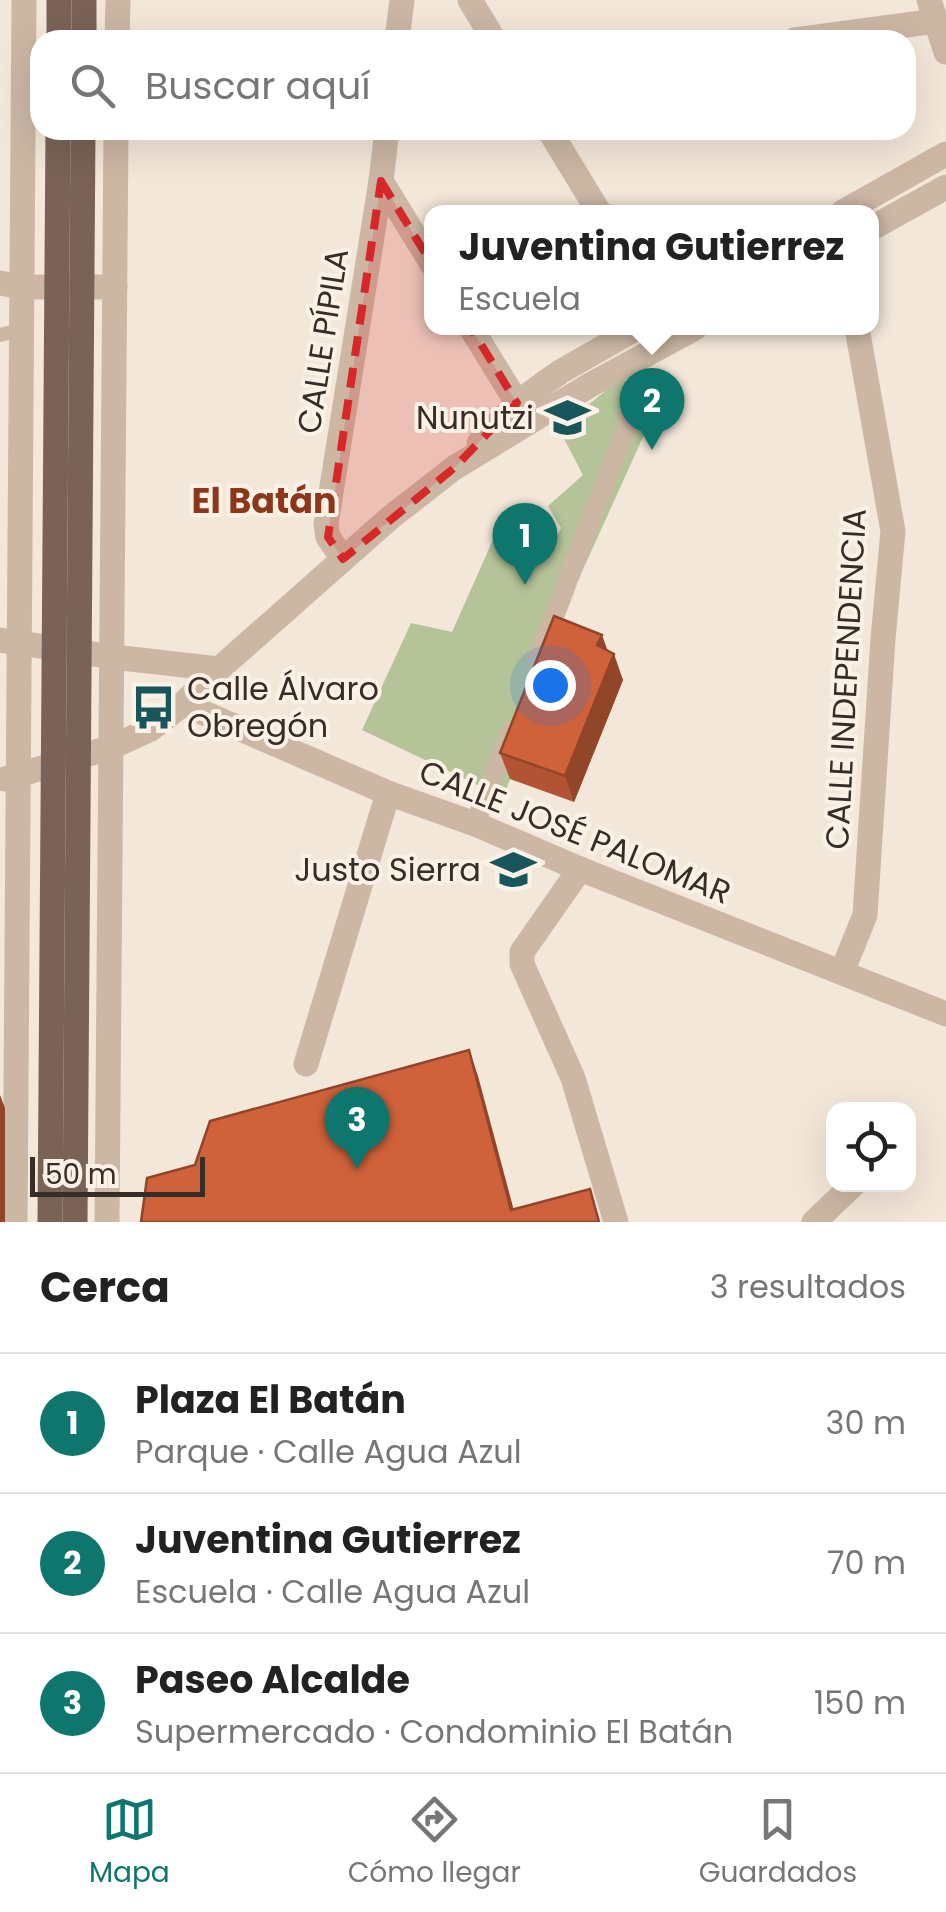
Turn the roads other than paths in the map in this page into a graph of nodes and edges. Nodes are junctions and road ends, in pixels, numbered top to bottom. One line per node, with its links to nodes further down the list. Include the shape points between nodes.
1 (24, 0): 27 (street)
2 (59, 0): 8 (main road)
3 (84, 0): 9 (main road)
4 (118, 0): 10 (street)
5 (402, 0): 11 (street)
6 (470, 0): 12 (street)
7 (933, 10): 13 (street); 14 (street)
8 (59, 30)
9 (84, 30)
10 (118, 30)
11 (398, 30)
12 (488, 30)
13 (842, 30)
14 (946, 52)
15 (59, 140): 28 (main road)
16 (83, 140): 28 (main road)
17 (116, 140): 29 (street)
18 (386, 140): 21 (street, CALLE PÍPILA)
19 (555, 140): 23 (street)
20 (946, 154): 24 (street)
21 (381, 181): 26 (street); 37 (street, CALLE PÍPILA, via 326,524)
22 (946, 187): 25 (street)
23 (594, 205)
24 (855, 205)
25 (879, 224)
26 (424, 251)
27 (11, 285): 28 (street); 30 (street)
28 (70, 287): 29 (street); 39 (main road); 40 (main road)
29 (115, 287): 41 (street)
30 (10, 333): 38 (street, via 15,446)
31 (475, 335): 36 (street)
32 (625, 335): 36 (street, via 560,372)
33 (681, 335): 36 (street)
34 (857, 335): 55 (street, CALLE INDEPENDENCIA, via 893,531 866,916)
35 (634, 404): 43 (street)
36 (523, 413): 37 (street)
37 (342, 559): 42 (street)
38 (9, 642): 39 (street); 49 (street)
39 (54, 648): 40 (street); 48 (main road)
40 (80, 652): 41 (street); 47 (main road)
41 (113, 657): 42 (street); 46 (street)
42 (219, 669): 44 (street)
43 (530, 678)
44 (183, 704): 46 (street); 50 (street, CALLE JOSÉ PALOMAR)
45 (517, 714): 51 (street)
46 (112, 747): 47 (street); 63 (street)
47 (80, 757): 48 (street); 62 (main road)
48 (54, 764): 49 (street); 61 (main road)
49 (9, 778): 52 (street)
50 (388, 793): 51 (street, CALLE JOSÉ PALOMAR); 57 (street)
51 (475, 824): 53 (street, CALLE JOSÉ PALOMAR)
52 (8, 832): 54 (street)
53 (580, 868): 55 (street, CALLE JOSÉ PALOMAR); 64 (street, via 522,952 522,964 574,1078)
54 (8, 896): 58 (street)
55 (842, 972): 56 (street, CALLE JOSÉ PALOMAR)
56 (946, 1014)
57 (306, 1064)
58 (8, 1078): 60 (street)
59 (846, 1192): 65 (street)
60 (15, 1222)
61 (50, 1222)
62 (76, 1222)
63 (108, 1222)
64 (616, 1222)
65 (814, 1222)

